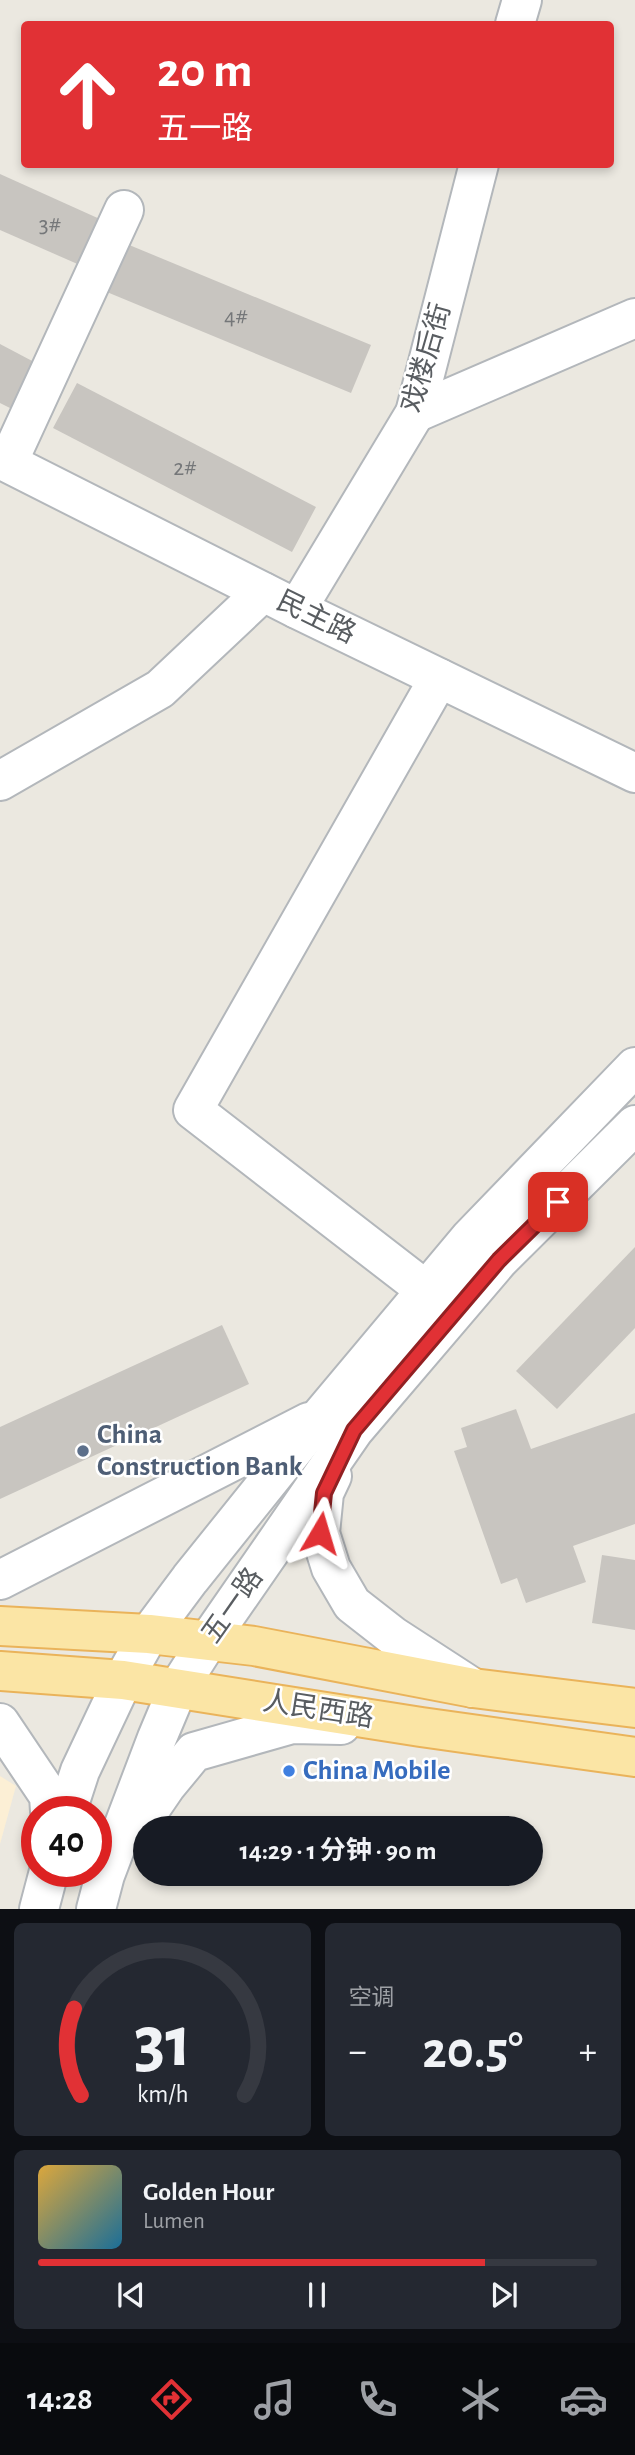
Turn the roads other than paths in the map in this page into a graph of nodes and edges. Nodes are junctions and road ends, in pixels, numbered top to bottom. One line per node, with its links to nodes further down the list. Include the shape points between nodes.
1 (522, 0): 2 (street)
2 (516, 21)
3 (478, 168): 6 (street, 戏楼后街)
4 (124, 210): 7 (street)
5 (635, 318): 6 (street)
6 (415, 413): 9 (street, 戏楼后街)
7 (4, 460): 8 (street, 民主路)
8 (263, 592): 9 (street, 民主路); 12 (street, via 160,689)
9 (297, 609): 10 (street, 民主路)
10 (439, 678): 11 (street, 民主路); 15 (street, via 193,1110)
11 (635, 773)
12 (0, 781)
13 (635, 1067): 15 (street, 五一路, via 470,1238)
14 (635, 1125): 16 (street, 五一路)
15 (427, 1291): 16 (street, 五一路)
16 (337, 1423): 17 (street); 19 (street, 五一路); 20 (street, 五一路); 24 (street, via 320,1533 331,1568 352,1604)
17 (0, 1580)
18 (0, 1626): 19 (main road, 人民西路)
19 (149, 1634): 20 (main road, 人民西路); 22 (street, 五一路)
20 (208, 1641): 23 (street, 五一路); 24 (main road, 人民西路)
21 (0, 1671): 22 (main road, 人民西路)
22 (123, 1680): 23 (main road, 人民西路); 30 (street, 五一路)
23 (178, 1688): 27 (main road, 人民西路); 32 (street, 五一路)
24 (473, 1688): 25 (main road, 人民西路)
25 (635, 1708)
26 (0, 1723): 29 (street)
27 (421, 1727): 28 (main road, 人民西路); 32 (street, via 292,1724 194,1752 166,1786)
28 (635, 1756)
29 (49, 1796)
30 (72, 1796)
31 (45, 1887): 33 (street)
32 (101, 1892)
33 (39, 1909)

